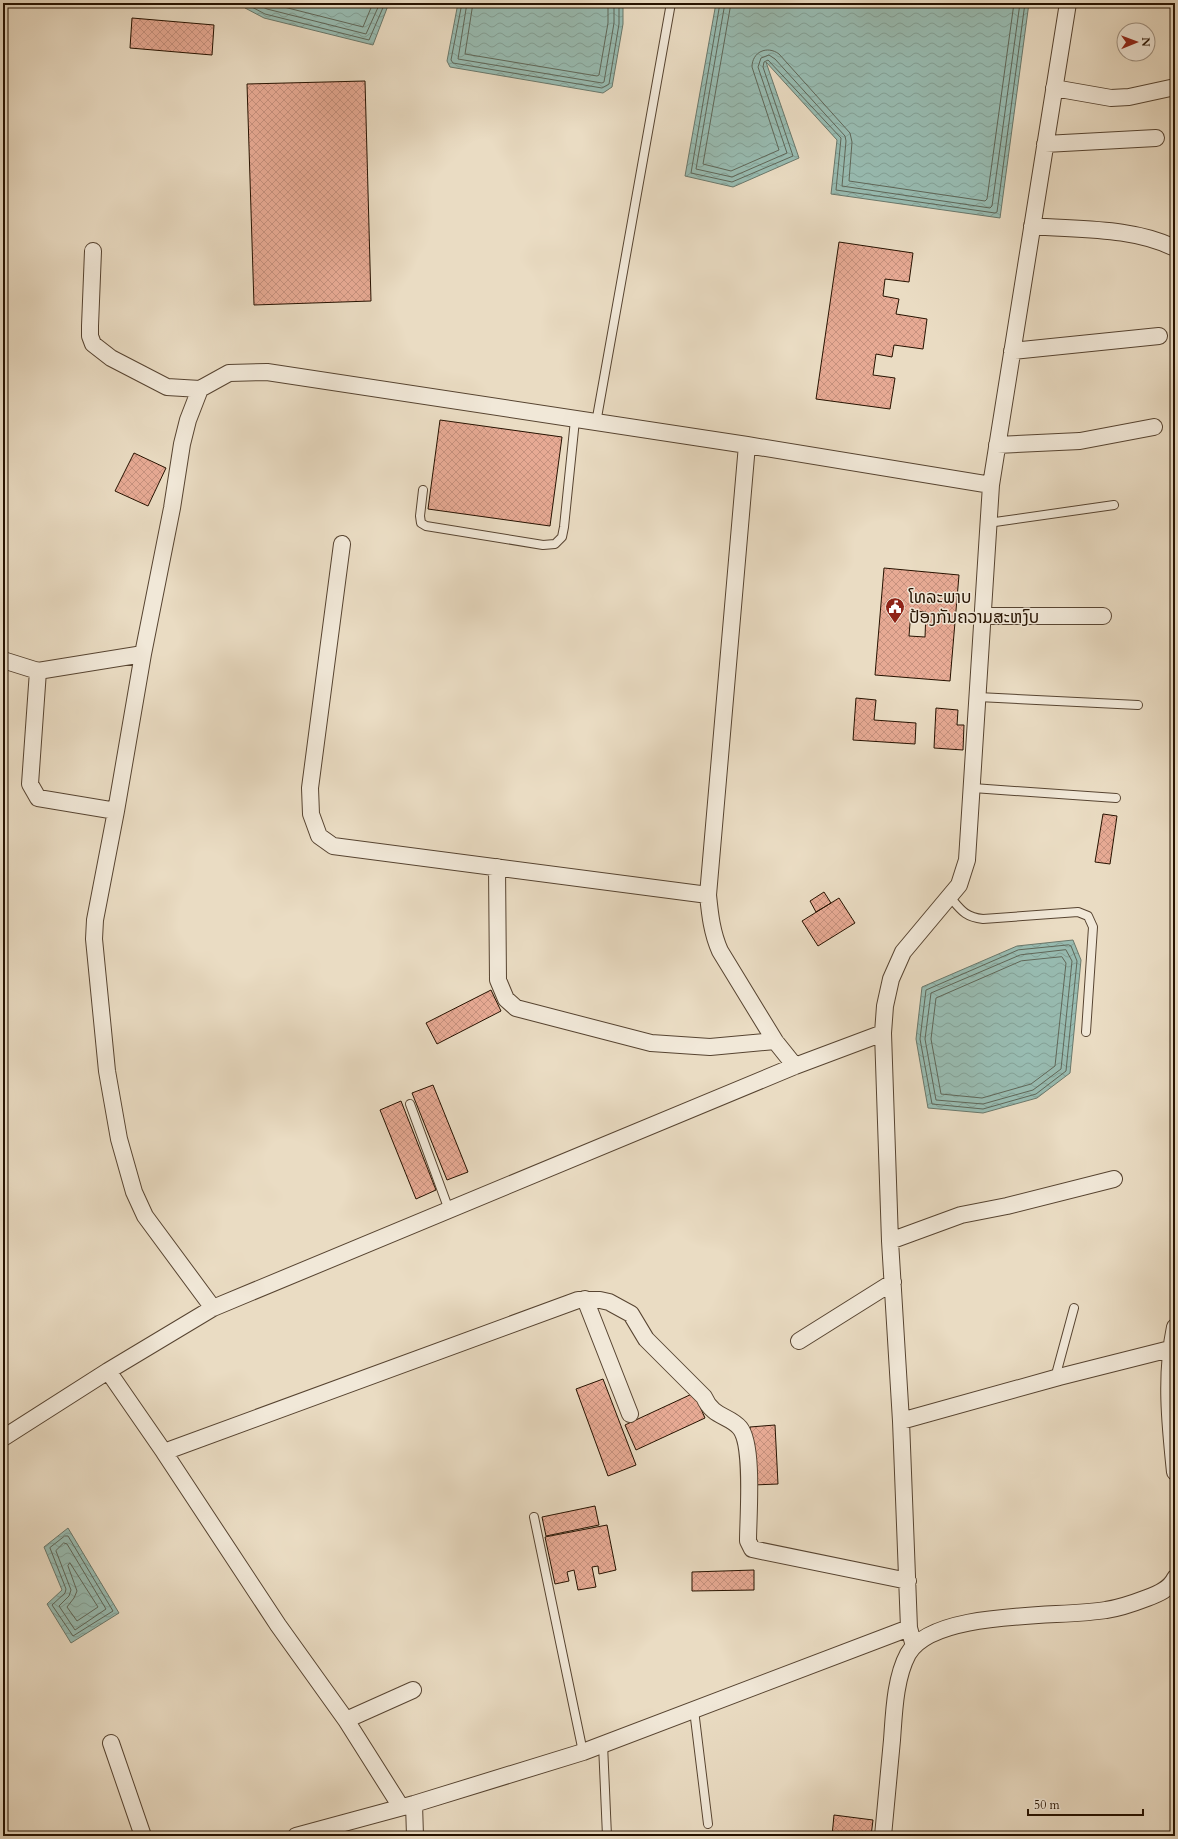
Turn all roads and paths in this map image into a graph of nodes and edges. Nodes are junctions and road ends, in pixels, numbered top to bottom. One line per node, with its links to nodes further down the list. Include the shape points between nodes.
1 (671, 3): 14 (lane)
2 (1068, 3): 4 (street)
3 (1175, 87): 4 (street, via 1129,97 1111,98)
4 (1054, 88): 6 (street)
5 (1156, 138): 6 (street)
6 (1045, 144): 7 (street)
7 (1032, 226): 8 (street, via 1130,234); 11 (street)
8 (1175, 248)
9 (93, 251): 12 (street, via 90,336 93,344 110,358 167,387)
10 (1159, 336): 11 (street)
11 (1012, 351): 17 (street)
12 (200, 389): 13 (street, via 229,373 266,372); 25 (street, via 182,444)
13 (575, 420): 14 (street); 19 (lane, via 564,527 562,537 555,544 543,545 426,526 421,523 420,516)
14 (596, 423): 16 (street)
15 (1154, 427): 17 (street, via 1080,441)
16 (747, 445): 18 (street); 34 (street)
17 (997, 445): 18 (street)
18 (991, 485): 21 (street)
19 (423, 490)
20 (1114, 505): 21 (lane)
21 (988, 523): 23 (street)
22 (342, 544): 33 (street, via 310,788 310,814 319,836 333,846)
23 (983, 616): 24 (street); 28 (street)
24 (1103, 616)
25 (143, 654): 27 (street); 32 (street)
26 (3, 660): 27 (street)
27 (38, 671): 32 (street, via 30,784 34,793 38,798)
28 (978, 697): 29 (lane); 30 (street)
29 (1138, 705)
30 (973, 788): 31 (lane); 35 (street, via 967,860 959,885)
31 (1116, 798)
32 (116, 811): 46 (street, via 95,920 94,939 108,1071 119,1139 134,1192 145,1216)
33 (497, 867): 34 (street); 38 (street, via 498,980 506,999 516,1008 651,1043 710,1047)
34 (708, 895): 38 (street, via 714,938)
35 (950, 897): 36 (lane, via 972,918 1078,912 1088,916 1093,927); 37 (street, via 902,952 891,979)
36 (1086, 1032)
37 (883, 1033): 39 (street); 43 (street)
38 (775, 1041): 39 (street)
39 (795, 1066): 42 (street)
40 (410, 1104): 42 (lane)
41 (1114, 1179): 43 (street, via 961,1215)
42 (449, 1210): 46 (street)
43 (890, 1241): 44 (street)
44 (893, 1282): 49 (street); 54 (street)
45 (586, 1300): 53 (street); 56 (street, via 578,1300); 59 (street, via 609,1302 631,1314 646,1339 704,1397 708,1406 739,1427 745,1436 748,1455 748,1541 752,1549)
46 (213, 1308): 51 (street)
47 (1074, 1308): 52 (lane)
48 (1175, 1327): 50 (street)
49 (799, 1341)
50 (1170, 1349): 52 (street); 57 (street, via 1169,1383)
51 (108, 1371): 55 (street); 56 (street)
52 (1056, 1378): 54 (street)
53 (630, 1414)
54 (901, 1421): 59 (street)
55 (3, 1438)
56 (164, 1452): 65 (street, via 278,1625)
57 (1175, 1472)
58 (534, 1517): 68 (lane)
59 (908, 1581): 61 (street)
60 (1174, 1583): 62 (street, via 1163,1591 1129,1605 1106,1610 968,1623 933,1634)
61 (910, 1628): 62 (street); 64 (street)
62 (914, 1646): 75 (street, via 908,1655 896,1693)
63 (413, 1690): 65 (street)
64 (694, 1710): 67 (street); 70 (lane)
65 (346, 1720): 69 (street)
66 (111, 1743): 71 (street)
67 (603, 1744): 68 (street); 74 (lane)
68 (583, 1752): 69 (street)
69 (408, 1806): 72 (street); 73 (street)
70 (708, 1824)
71 (143, 1836)
72 (296, 1836)
73 (415, 1836)
74 (607, 1836)
75 (883, 1836)

